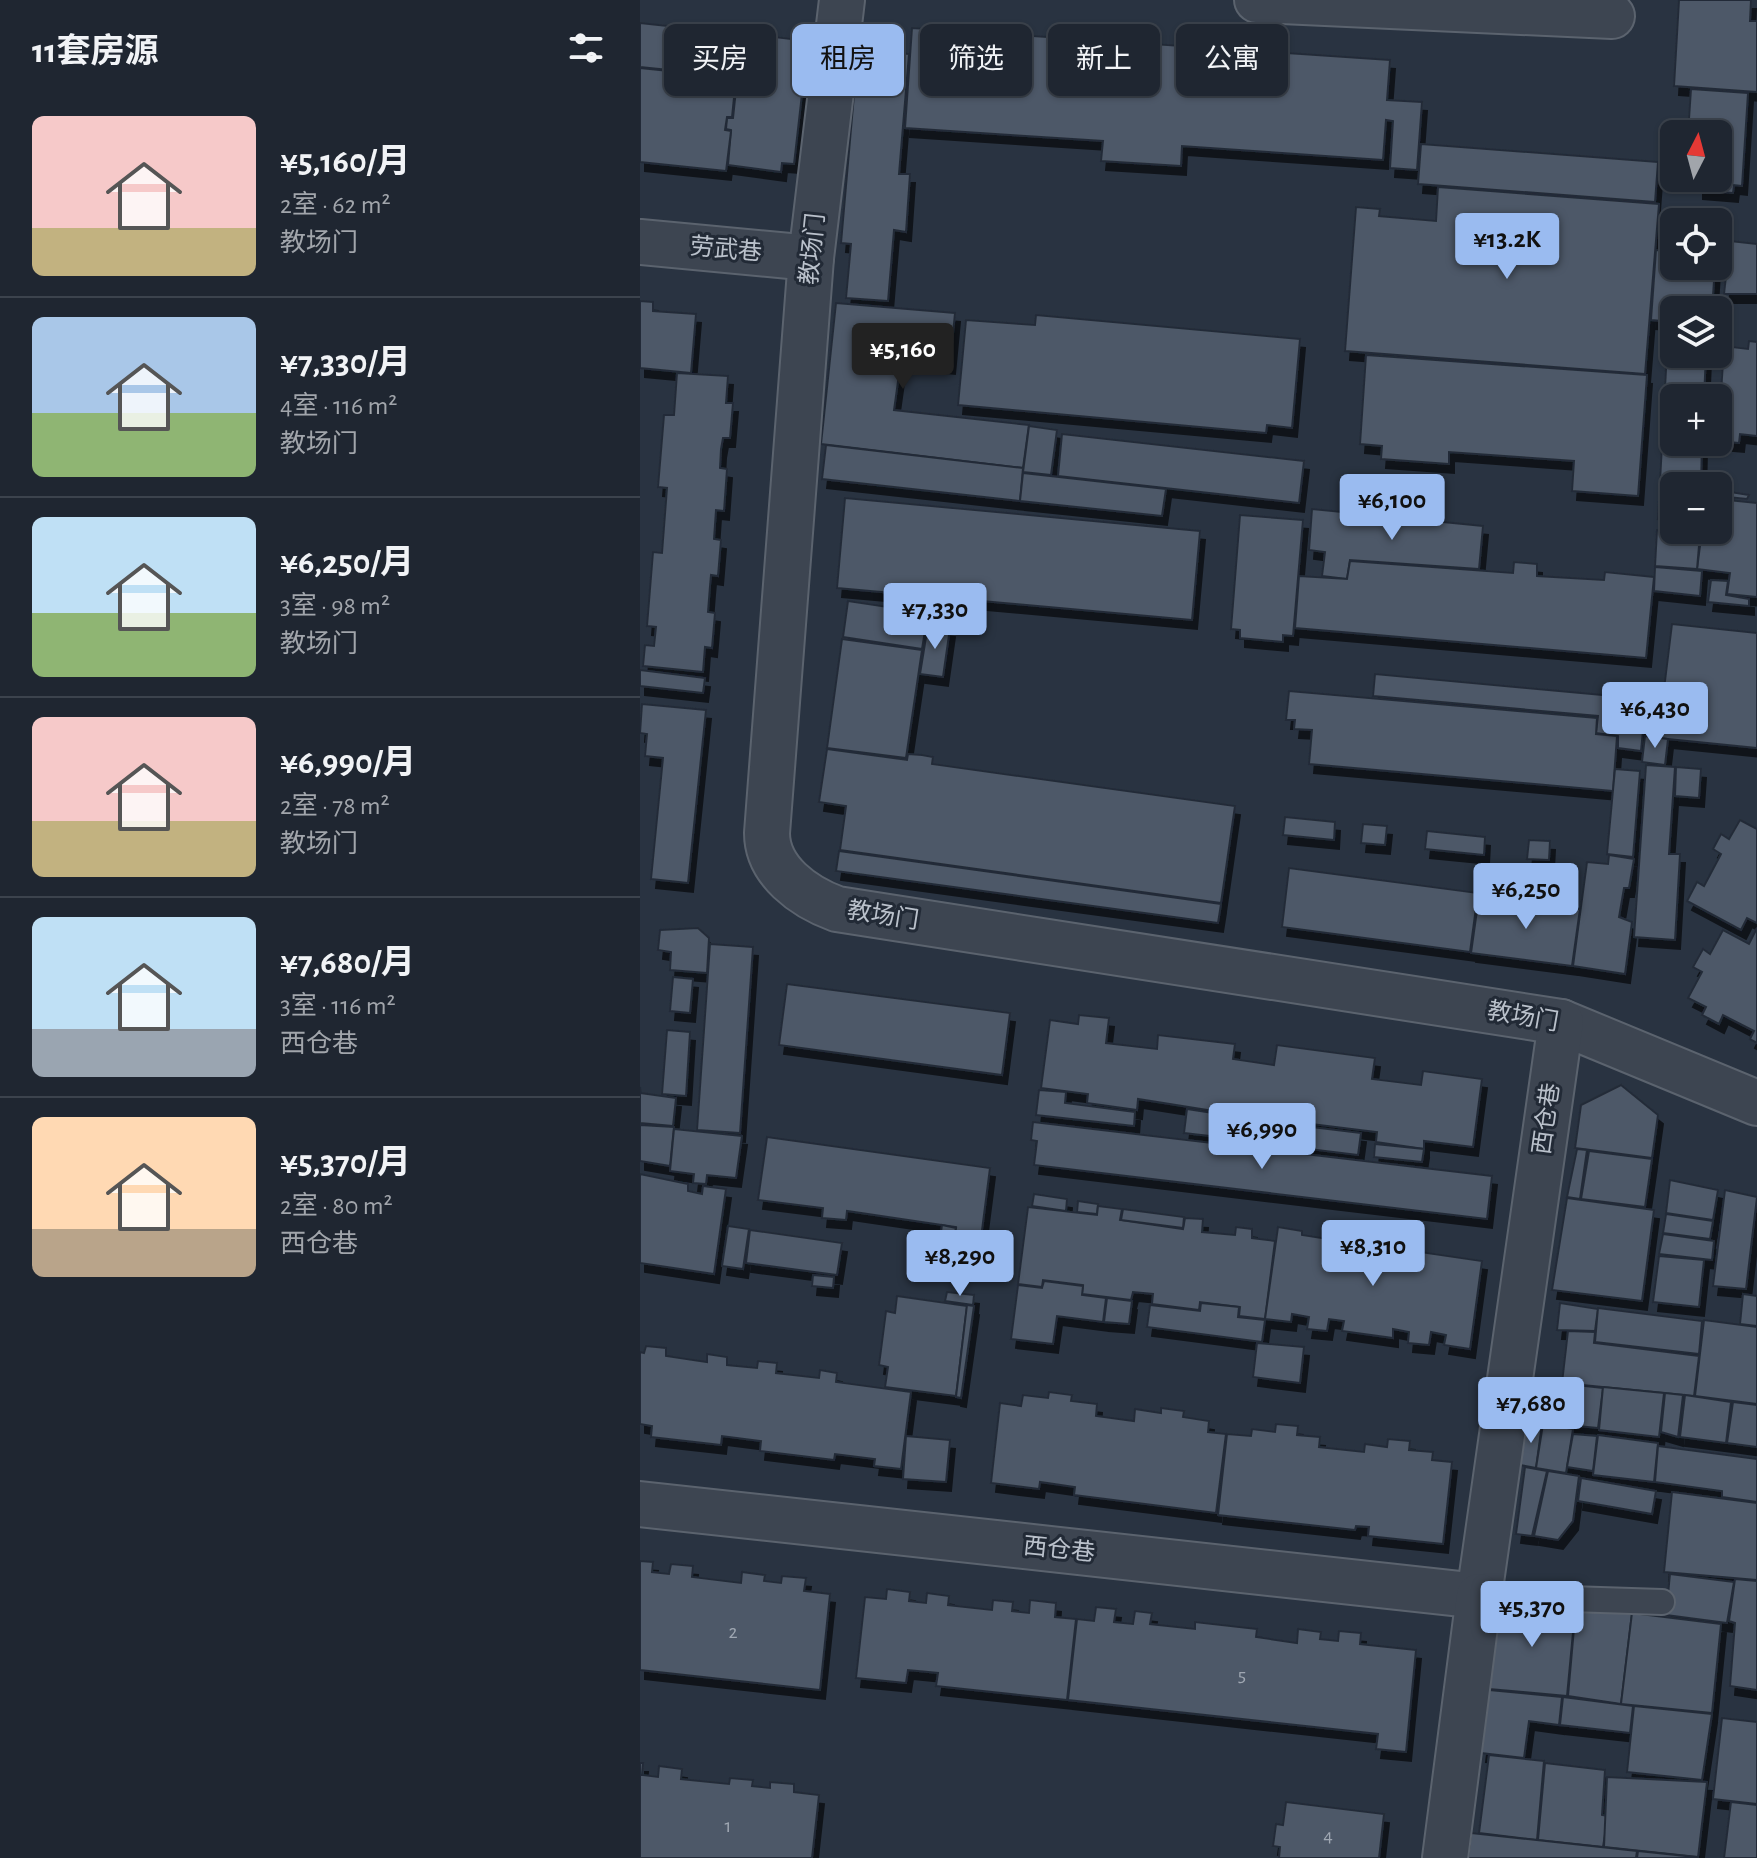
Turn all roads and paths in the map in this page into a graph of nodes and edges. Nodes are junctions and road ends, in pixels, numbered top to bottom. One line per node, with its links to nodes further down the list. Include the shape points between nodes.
1 (842, 0): 5 (street, 教场门)
2 (1257, 0): 3 (street)
3 (1612, 16)
4 (640, 242): 5 (street, 劳武巷)
5 (811, 258): 6 (street, 教场门, via 767,833 771,858 787,879 837,909)
6 (1561, 1022): 7 (street, 教场门); 9 (street, 西仓巷)
7 (1757, 1103)
8 (640, 1504): 9 (street, 西仓巷)
9 (1479, 1596): 10 (lane); 11 (street, 西仓巷)
10 (1662, 1602)
11 (1445, 1858)

